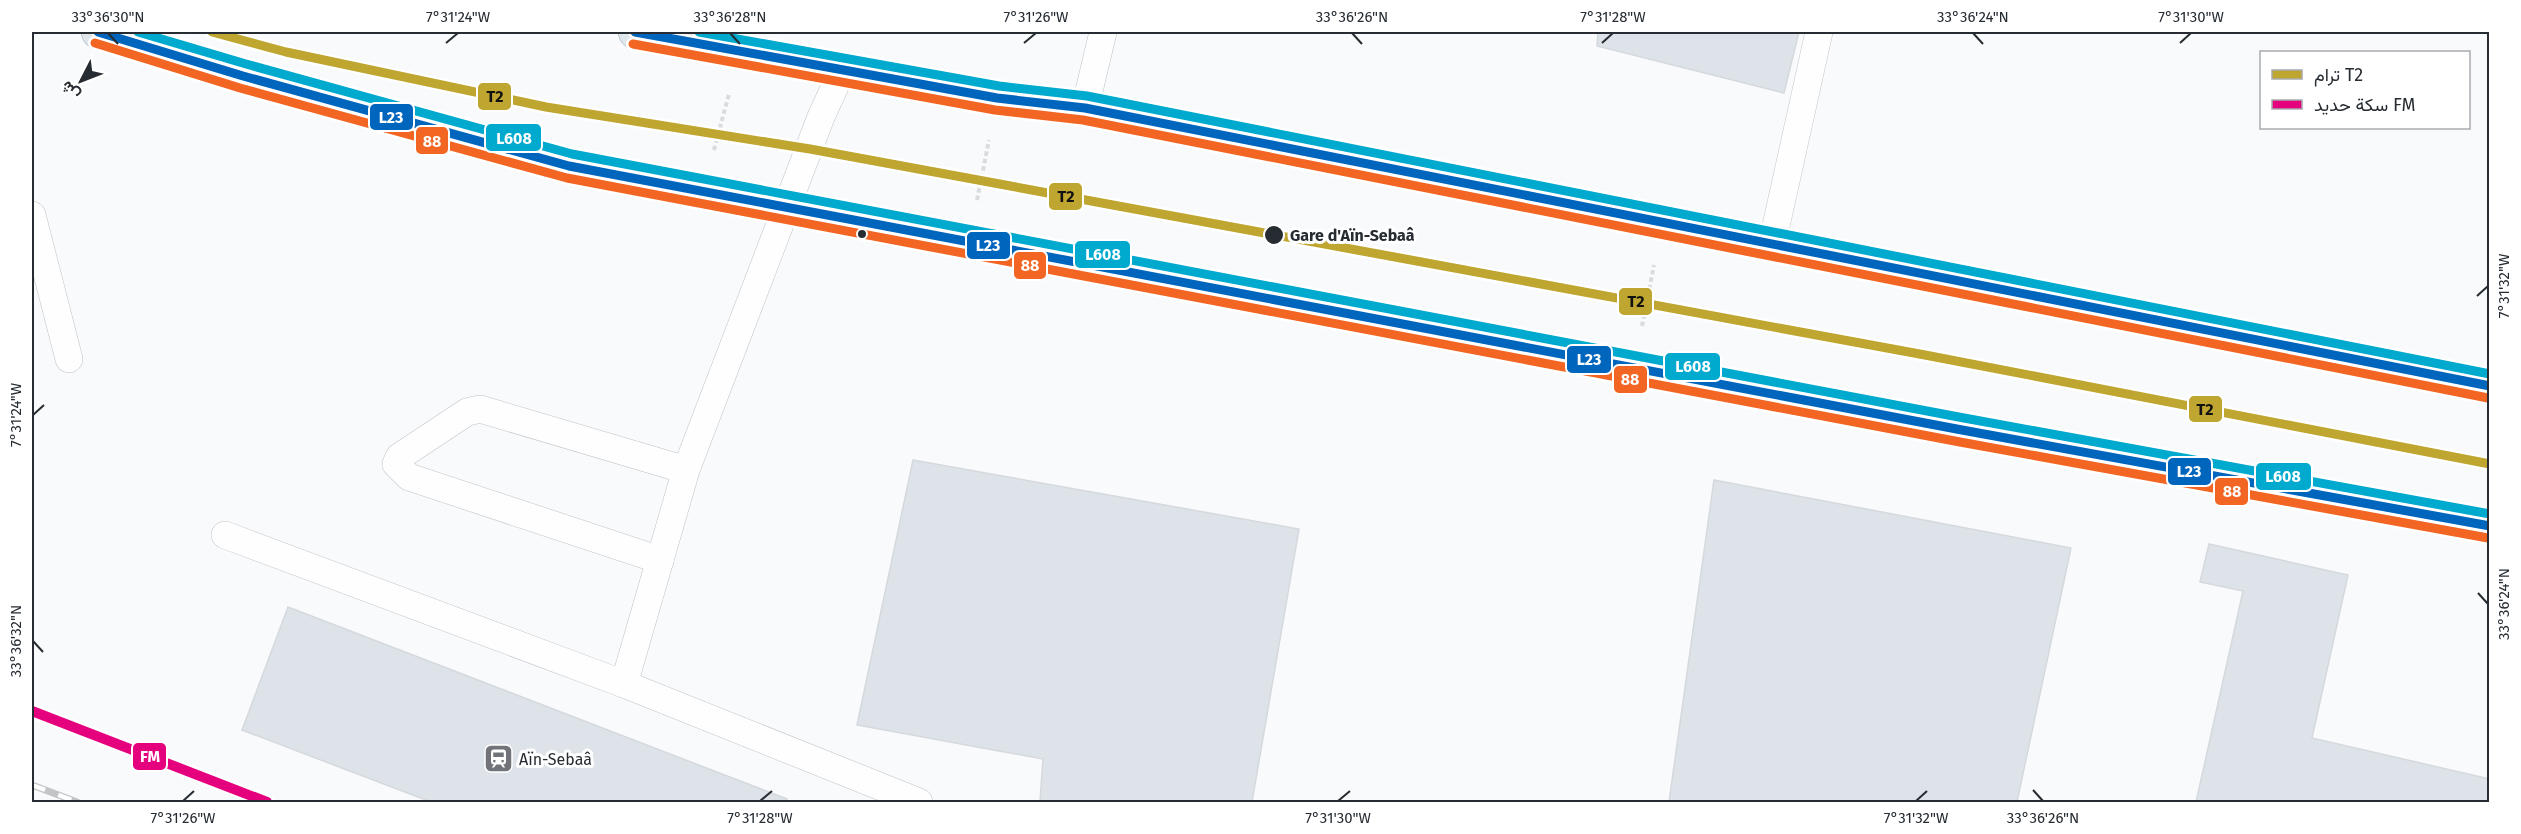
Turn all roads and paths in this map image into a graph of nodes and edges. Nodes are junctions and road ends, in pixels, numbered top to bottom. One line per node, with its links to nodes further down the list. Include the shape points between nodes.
1 (98, 32): 9 (main road, via 569,166)
2 (635, 32): 5 (main road)
3 (1103, 32): 8 (lane)
4 (1819, 32): 14 (lane)
5 (740, 52): 6 (main road); 9 (path)
6 (842, 71): 7 (main road); 10 (lane)
7 (998, 98): 8 (main road); 13 (path)
8 (1084, 108): 12 (main road)
9 (703, 192): 10 (main road)
10 (788, 207): 13 (main road); 18 (lane)
11 (32, 215): 15 (lane)
12 (1663, 222): 14 (main road); 16 (path)
13 (969, 241): 16 (main road)
14 (1772, 244): 17 (main road)
15 (69, 359)
16 (1633, 367): 19 (main road)
17 (2490, 386)
18 (686, 470): 21 (lane); 21 (lane, via 480,409 466,412 399,456 396,464 409,477)
19 (2490, 526)
20 (225, 536): 22 (lane)
21 (660, 560): 22 (lane)
22 (624, 684): 23 (lane)
23 (919, 802)

